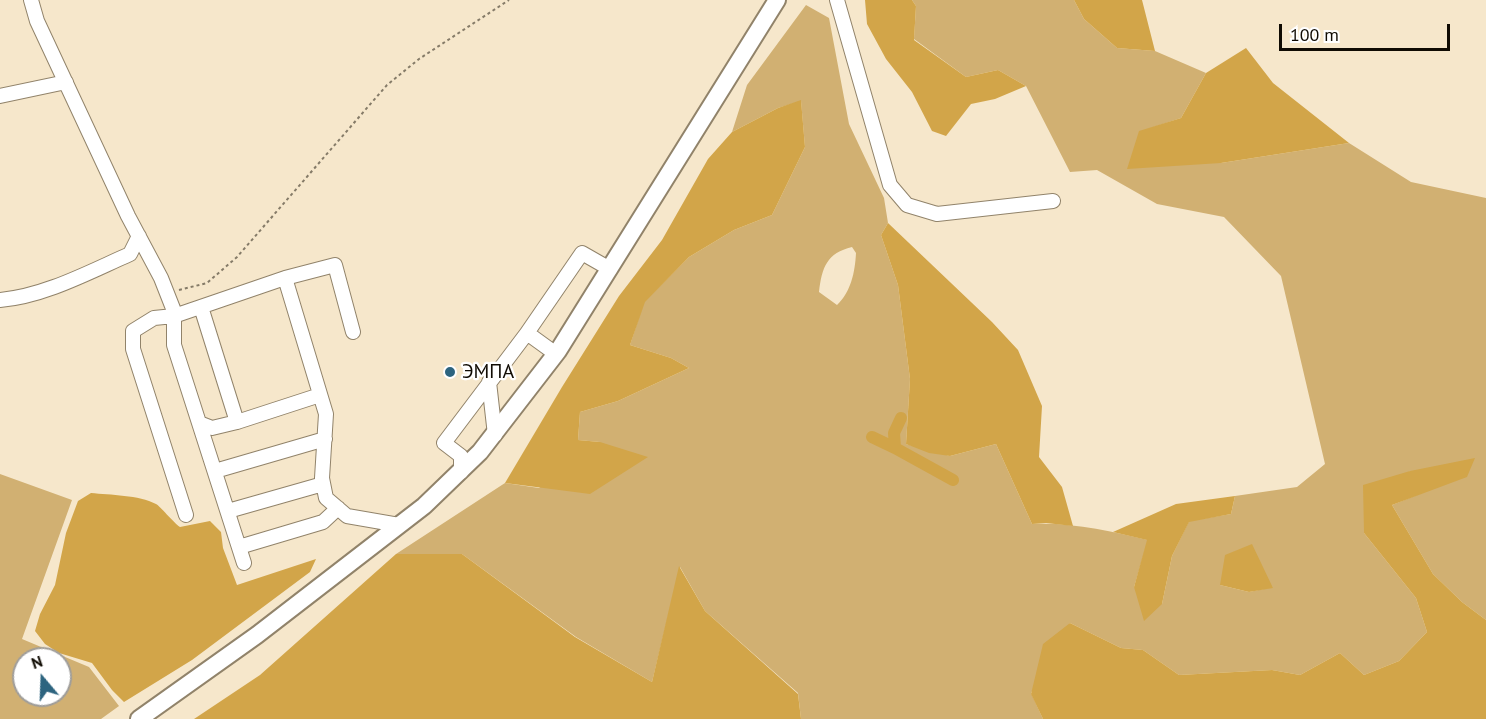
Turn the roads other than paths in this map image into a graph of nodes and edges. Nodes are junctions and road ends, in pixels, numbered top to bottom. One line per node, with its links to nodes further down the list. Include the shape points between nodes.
1 (31, 0): 4 (street)
2 (777, 0): 8 (main road)
3 (837, 0): 6 (street, via 890,185 907,205 937,214)
4 (66, 82): 5 (street); 7 (street)
5 (0, 96)
6 (1053, 201)
7 (139, 236): 10 (street, via 130,254 71,280 15,299); 12 (street)
8 (610, 269): 14 (street, via 582,253); 15 (main road)
9 (285, 278): 11 (street); 13 (street, via 334,265); 17 (street)
10 (0, 300)
11 (201, 307): 12 (street); 18 (street)
12 (174, 314): 19 (street, via 174,345); 27 (street, via 154,318 133,331 133,349)
13 (353, 332)
14 (527, 333): 15 (street); 16 (street)
15 (556, 354): 20 (main road)
16 (489, 382): 20 (street); 23 (street, via 444,443 461,456)
17 (320, 394): 18 (street); 21 (street, via 326,414)
18 (237, 422): 19 (street, via 212,428)
19 (199, 423): 22 (street)
20 (495, 435): 23 (main road)
21 (325, 439): 22 (street); 24 (street)
22 (215, 471): 26 (street)
23 (461, 472): 28 (main road)
24 (323, 484): 25 (street, via 326,498); 26 (street)
25 (338, 508): 28 (street, via 347,516); 29 (street, via 323,522)
26 (228, 511): 29 (street)
27 (186, 515)
28 (399, 525): 31 (main road, via 257,635)
29 (239, 547): 30 (street)
30 (244, 563)
31 (139, 719)

